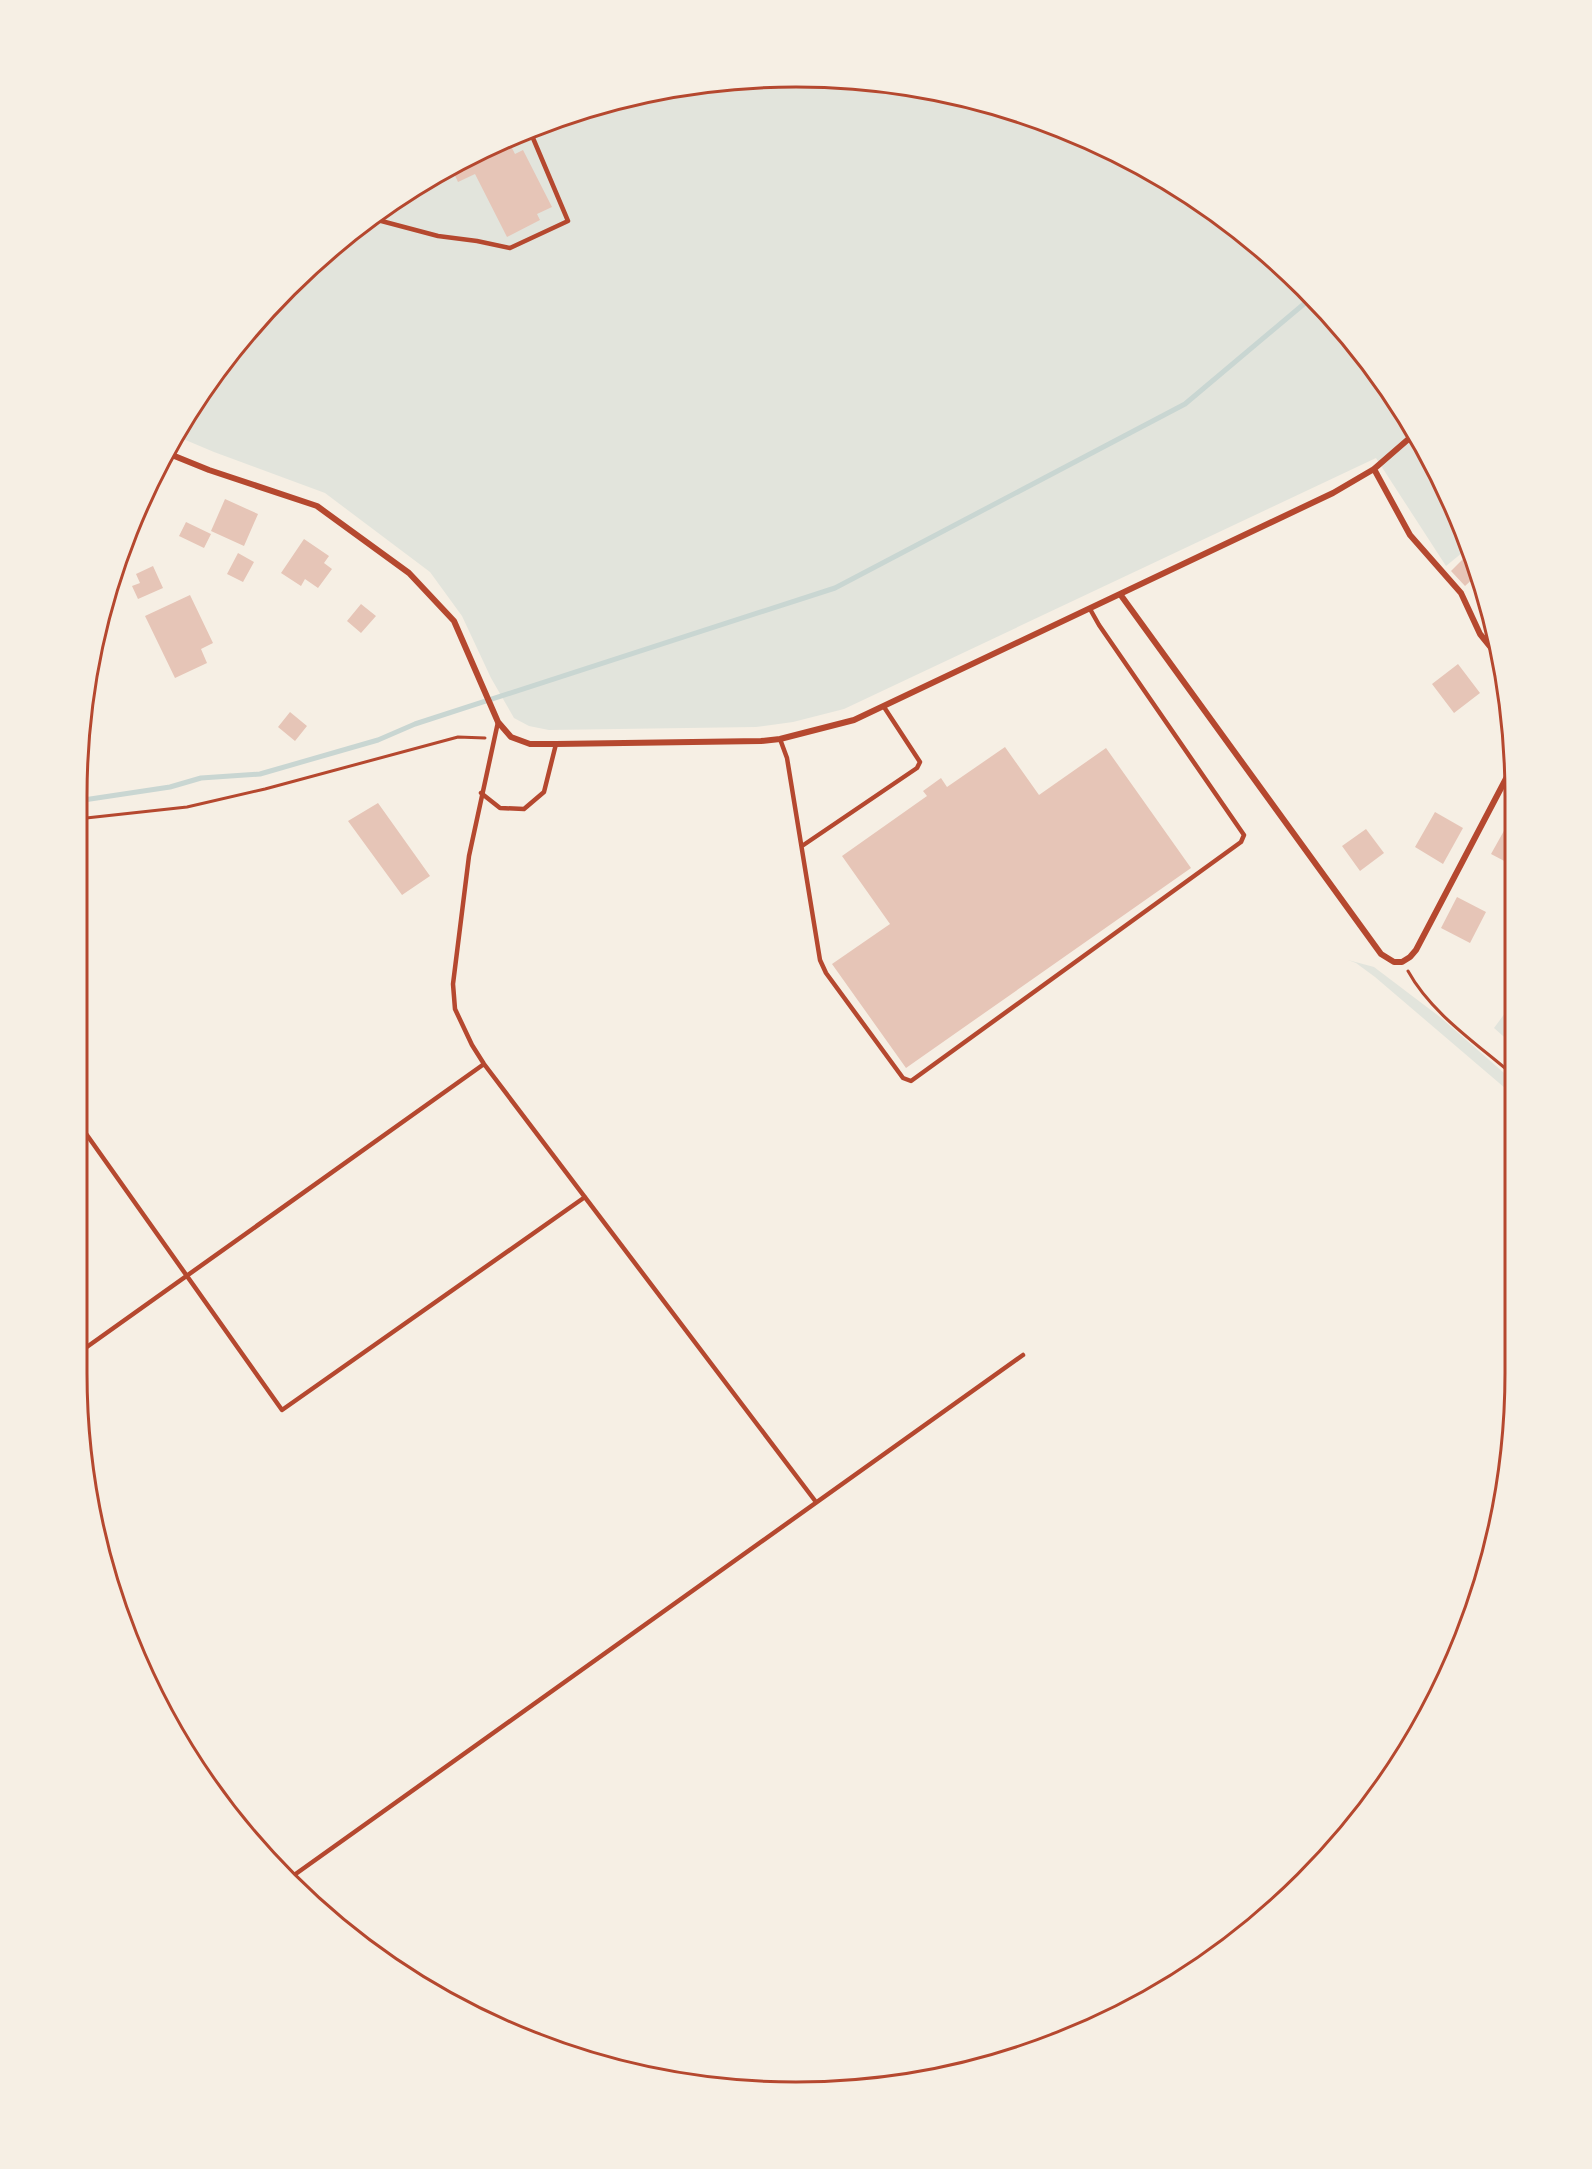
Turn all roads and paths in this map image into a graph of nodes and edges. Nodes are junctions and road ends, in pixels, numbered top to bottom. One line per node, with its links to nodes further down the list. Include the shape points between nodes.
1 (533, 138): 2 (lane, via 568,221 510,248 438,236)
2 (382, 221)
3 (1408, 439): 5 (street)
4 (174, 456): 10 (street, via 317,506 409,573 454,621)
5 (1374, 469): 6 (street, via 1333,493); 8 (street, via 1410,535 1461,593)
6 (1120, 594): 7 (street); 18 (street, via 1381,954)
7 (1090, 609): 9 (street); 17 (lane, via 1244,835 1241,842 911,1081 903,1078 826,973 820,960)
8 (1488, 644)
9 (884, 707): 12 (street, via 838,726); 17 (lane, via 920,762 917,768)
10 (498, 722): 11 (lane); 13 (street, via 511,737 530,744)
11 (494, 738): 15 (lane); 16 (path, via 458,737 186,807)
12 (780, 739): 13 (street); 17 (lane, via 787,758)
13 (556, 744): 15 (lane, via 544,792 524,809 500,808)
14 (1504, 782): 18 (street, via 1416,950)
15 (481, 793): 19 (lane, via 453,984 455,1010)
16 (87, 818)
17 (802, 846)
18 (1402, 962): 20 (path, via 1415,984 1445,1016)
19 (484, 1064): 22 (lane); 23 (lane)
20 (1505, 1068)
21 (87, 1136): 23 (lane)
22 (585, 1197): 23 (lane, via 282,1410); 26 (lane)
23 (186, 1276): 24 (lane)
24 (87, 1346)
25 (1023, 1355): 26 (lane)
26 (816, 1502): 27 (lane)
27 (295, 1874)

